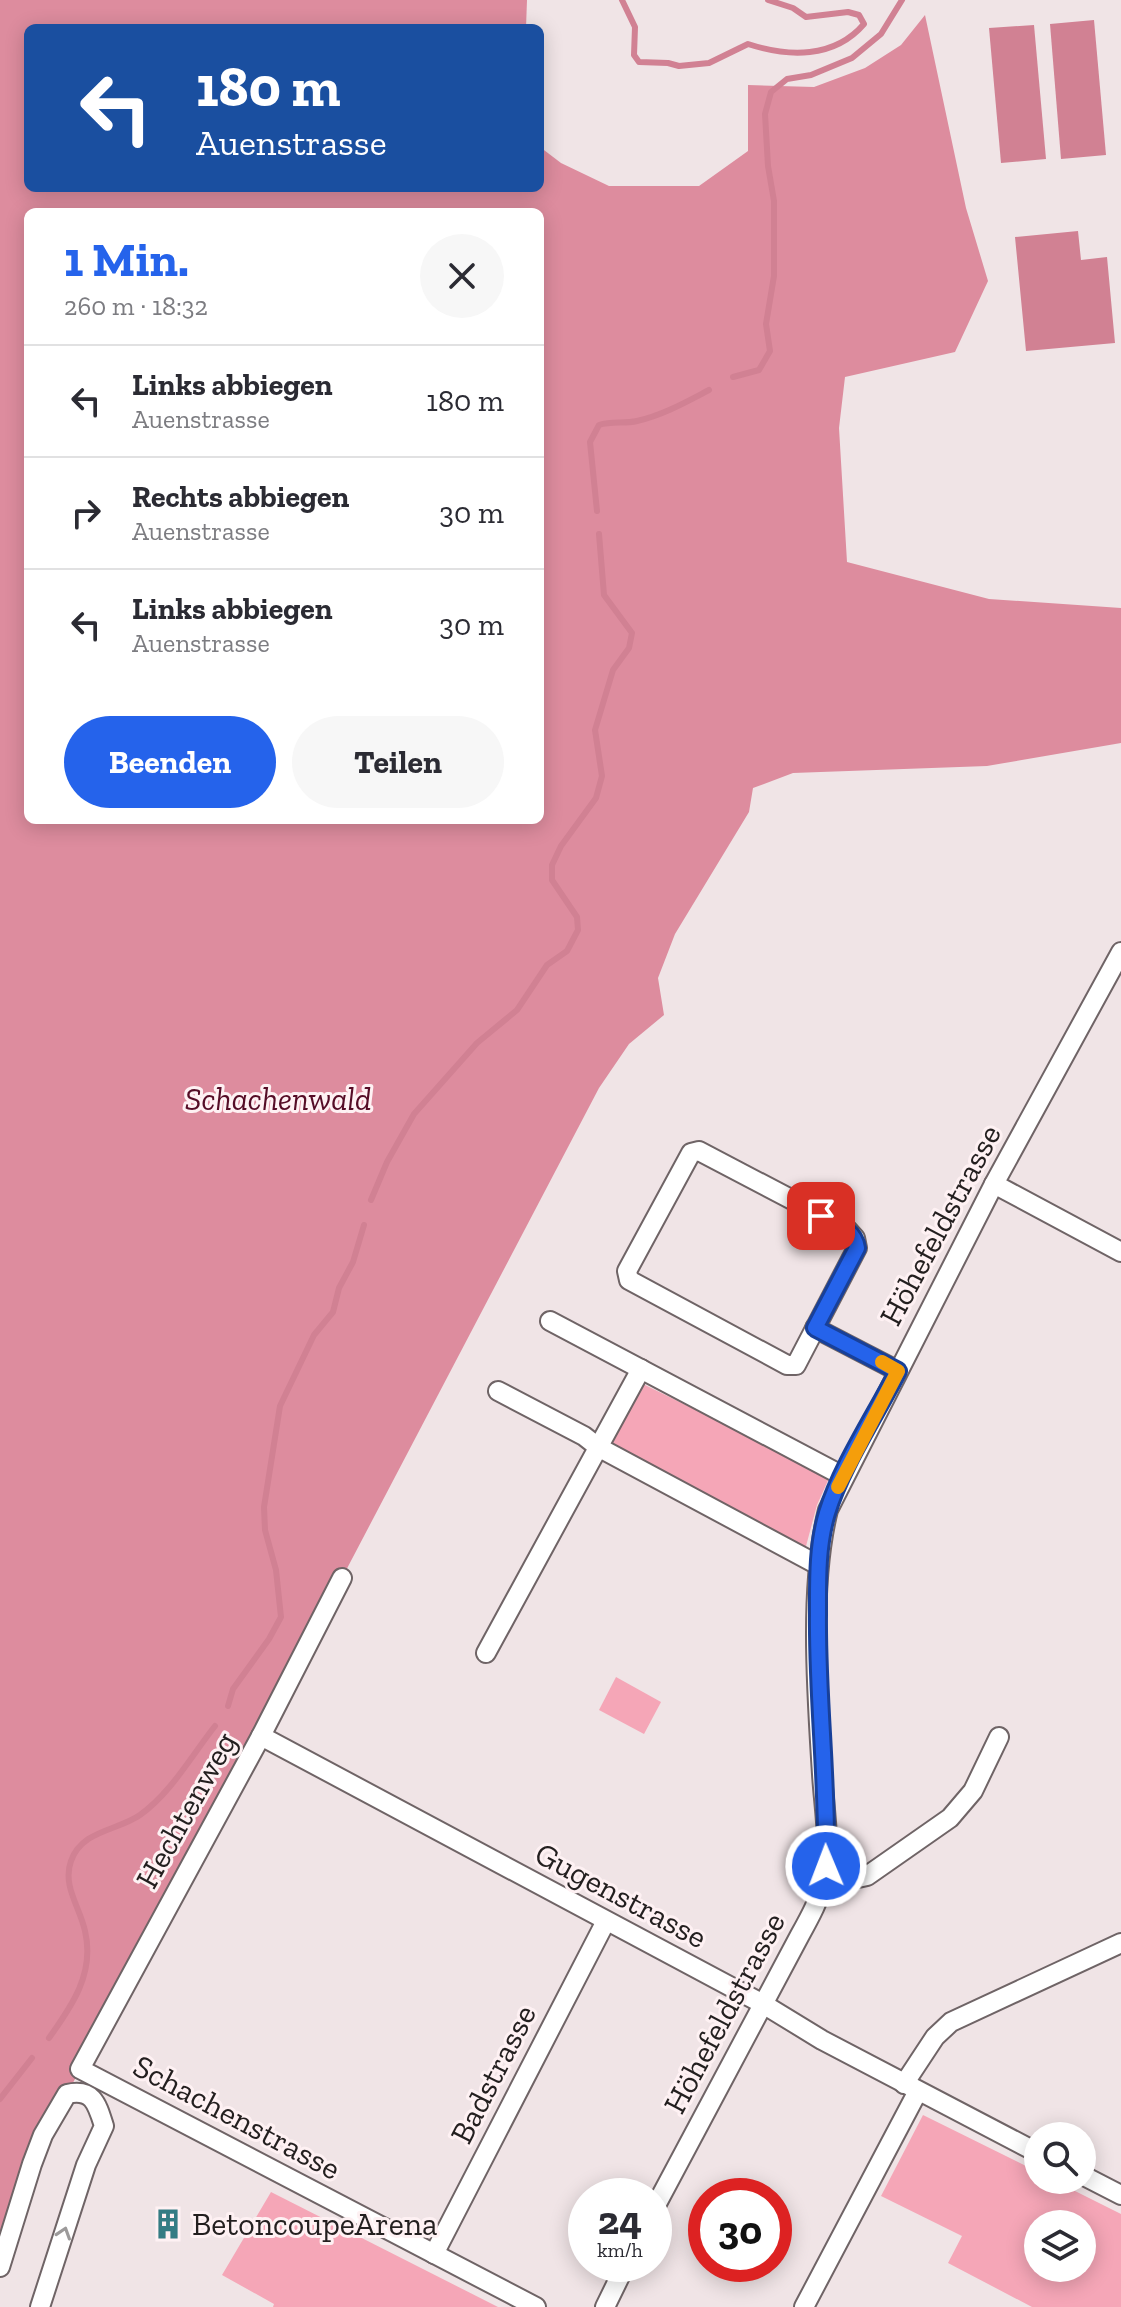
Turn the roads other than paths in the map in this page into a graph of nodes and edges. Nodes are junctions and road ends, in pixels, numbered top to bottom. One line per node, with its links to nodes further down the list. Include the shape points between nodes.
1 (1121, 952): 2 (street, Höhefeldstrasse)
2 (994, 1184): 3 (street); 7 (street, Höhefeldstrasse)
3 (1121, 1252)
4 (550, 1321): 6 (street)
5 (815, 1328): 5 (street, via 857,1248 855,1238 846,1228 699,1151 691,1153 627,1271 629,1280 787,1365 796,1365); 7 (street)
6 (641, 1369): 9 (street); 10 (street)
7 (898, 1371): 10 (street, Höhefeldstrasse)
8 (498, 1391): 9 (street)
9 (598, 1447): 11 (street); 13 (street)
10 (843, 1476): 11 (street, Höhefeldstrasse, via 828,1510)
11 (818, 1565): 16 (street, Höhefeldstrasse)
12 (342, 1578): 14 (street, Hechtenweg)
13 (486, 1653)
14 (261, 1736): 17 (street, Gugenstrasse); 20 (street, Hechtenweg)
15 (999, 1737): 16 (street, via 973,1791 950,1818 867,1876)
16 (824, 1881): 19 (street, Höhefeldstrasse)
17 (606, 1921): 19 (street, Gugenstrasse); 26 (street, Badstrasse)
18 (1121, 1943): 21 (street, via 951,2022 935,2037)
19 (763, 2004): 21 (street, Gugenstrasse); 23 (street, Höhefeldstrasse)
20 (80, 2069): 26 (street, Schachenstrasse)
21 (911, 2088): 22 (street, Gugenstrasse); 32 (street)
22 (1024, 2146)
23 (670, 2178)
24 (1096, 2182): 25 (street)
25 (1121, 2195)
26 (434, 2254): 30 (street, Schachenstrasse)
27 (0, 2267): 29 (street, one-way to 27, via 104,2126 89,2095 67,2094 43,2135)
28 (617, 2282): 31 (street)
29 (40, 2307)
30 (536, 2307)
31 (605, 2307)
32 (804, 2307)

